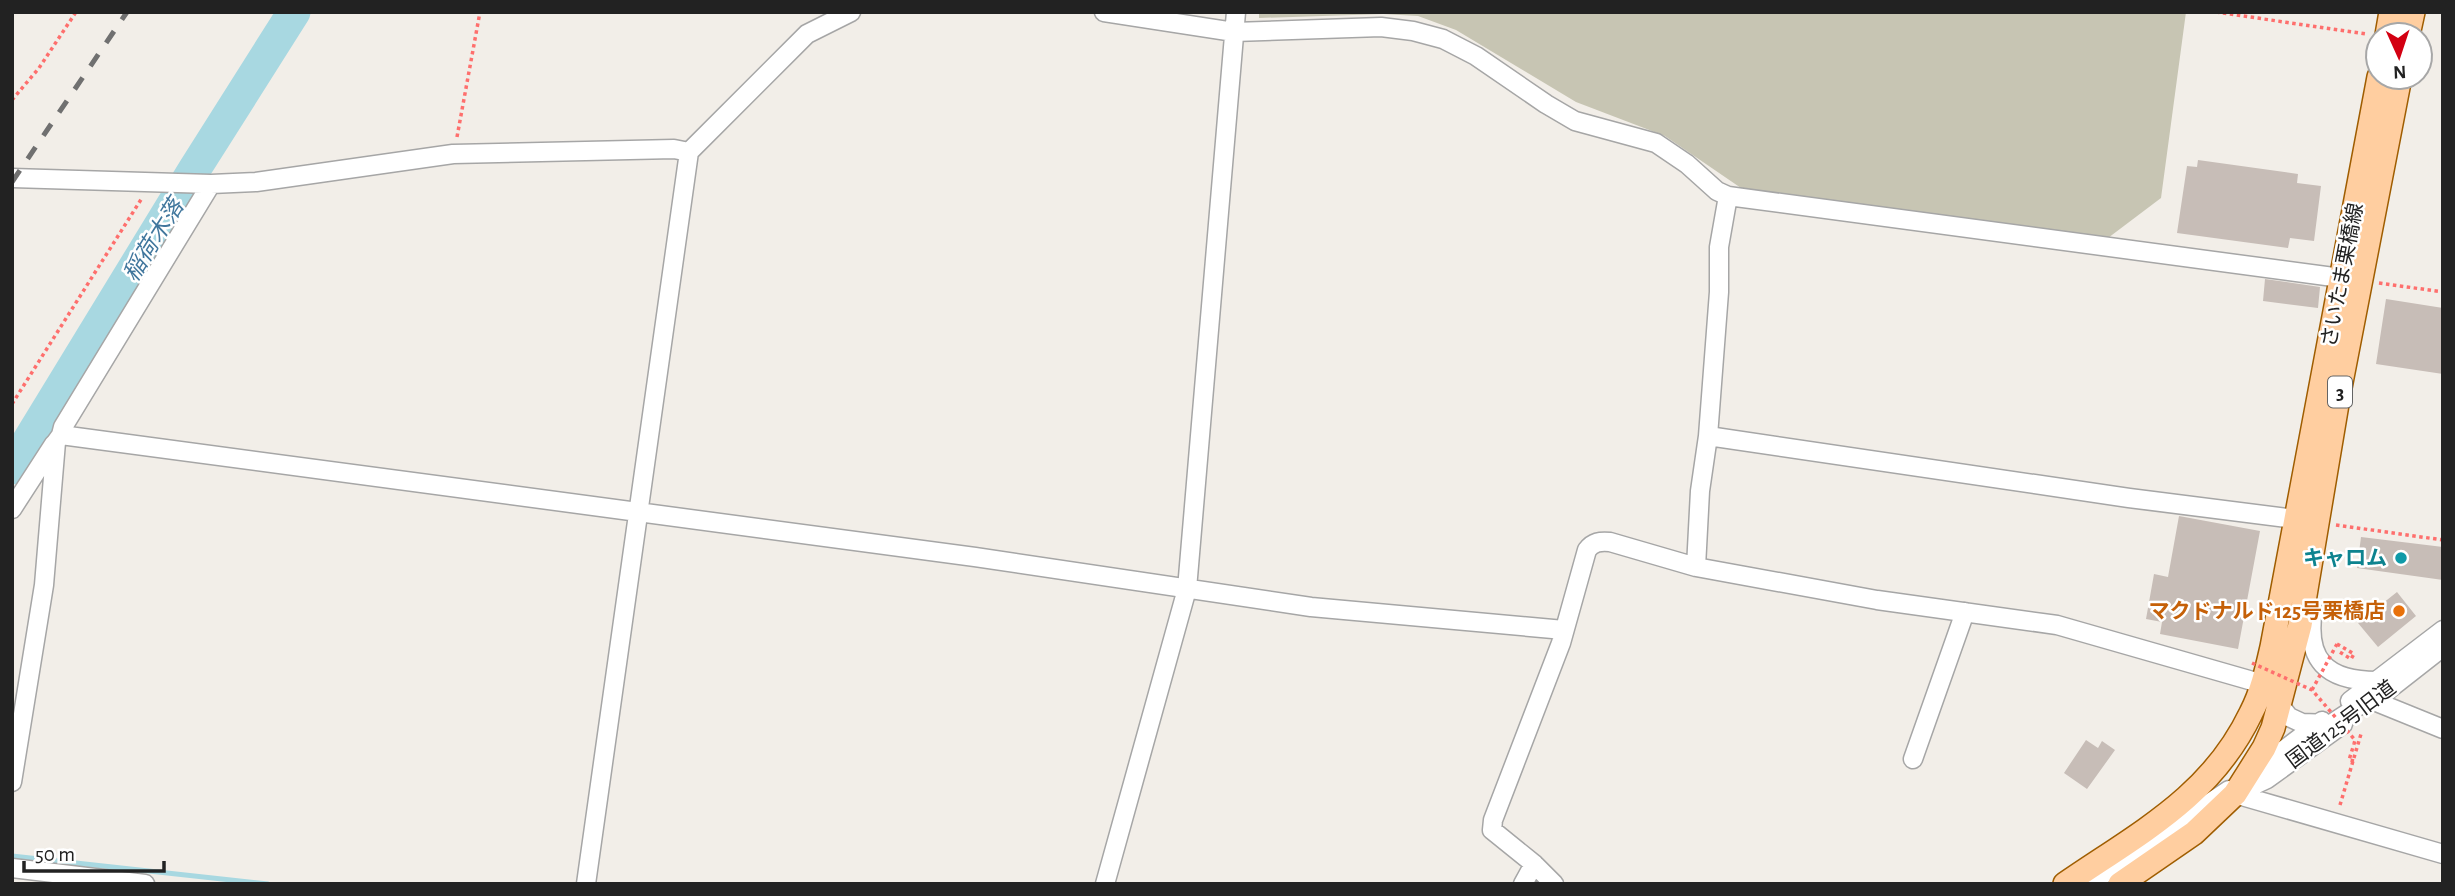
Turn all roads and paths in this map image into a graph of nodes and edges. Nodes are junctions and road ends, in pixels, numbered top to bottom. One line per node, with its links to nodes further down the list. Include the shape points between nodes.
1 (76, 12): 11 (path)
2 (480, 12): 13 (path)
3 (851, 12): 12 (street, via 807,34)
4 (1104, 12): 7 (street)
5 (1236, 12): 7 (street)
6 (2216, 12): 8 (path)
7 (1234, 32): 17 (street, via 1381,27 1443,38 1575,121 1656,143); 30 (street)
8 (2364, 33)
9 (2377, 91): 18 (main road, さいたま栗橋線 / 3)
10 (2397, 91): 18 (main road, さいたま栗橋線 / 3)
11 (12, 100)
12 (690, 152): 13 (street); 25 (street)
13 (453, 154): 16 (street, via 256,182)
14 (12, 178): 15 (street)
15 (156, 183): 16 (street); 20 (path)
16 (208, 184): 23 (street)
17 (1728, 196): 18 (street); 21 (street, via 1719,247)
18 (2351, 279): 19 (path); 22 (main road, さいたま栗橋線 / 3); 26 (main road, さいたま栗橋線 / 3)
19 (2443, 292)
20 (12, 404)
21 (1708, 436): 26 (street); 29 (street)
22 (2332, 436): 27 (street); 40 (main road, さいたま栗橋線 / 3, via 2300,625)
23 (58, 439): 24 (street); 25 (street); 46 (street, via 44,585)
24 (12, 509)
25 (639, 513): 30 (street); 53 (street)
26 (2295, 519): 37 (main road, さいたま栗橋線 / 3)
27 (2328, 523): 28 (path); 39 (street, via 2311,645 2331,672)
28 (2443, 540)
29 (1696, 567): 31 (street); 32 (street, via 1610,542 1591,544)
30 (1187, 589): 32 (street, via 1311,607); 54 (street)
31 (1965, 612): 37 (street, via 2057,625); 44 (street)
32 (1564, 630): 50 (street, via 1493,820 1492,830)
33 (2443, 630): 39 (street, 国道125号旧道)
34 (2443, 647): 39 (street, 国道125号旧道)
35 (2338, 651): 38 (path, bridge, via 2351,659 2354,654 2337,644)
36 (2252, 663): 38 (path, bridge)
37 (2263, 684): 40 (street); 57 (main road, さいたま栗橋線 / 3, via 2240,735 2209,778 2170,812)
38 (2312, 690): 45 (path, bridge, via 2355,740 2349,760)
39 (2377, 692): 41 (street, 国道125号旧道, via 2331,724); 42 (street); 47 (street, 国道125号旧道, via 2267,779)
40 (2279, 706): 41 (street, via 2296,721); 47 (main road, さいたま栗橋線 / 3, via 2264,748)
41 (2317, 725): 47 (street, 国道125号旧道)
42 (2443, 729)
43 (2361, 734): 45 (path)
44 (1913, 759)
45 (2354, 761): 48 (path)
46 (12, 782)
47 (2240, 786): 49 (street); 58 (street); 59 (main road, さいたま栗橋線 / 3, via 2194,833)
48 (2339, 807)
49 (2443, 854)
50 (1534, 864): 55 (street); 56 (street)
51 (12, 868): 52 (street)
52 (145, 884)
53 (586, 884)
54 (1105, 884)
55 (1523, 884)
56 (1554, 884)
57 (2065, 884)
58 (2089, 884)
59 (2120, 884)

